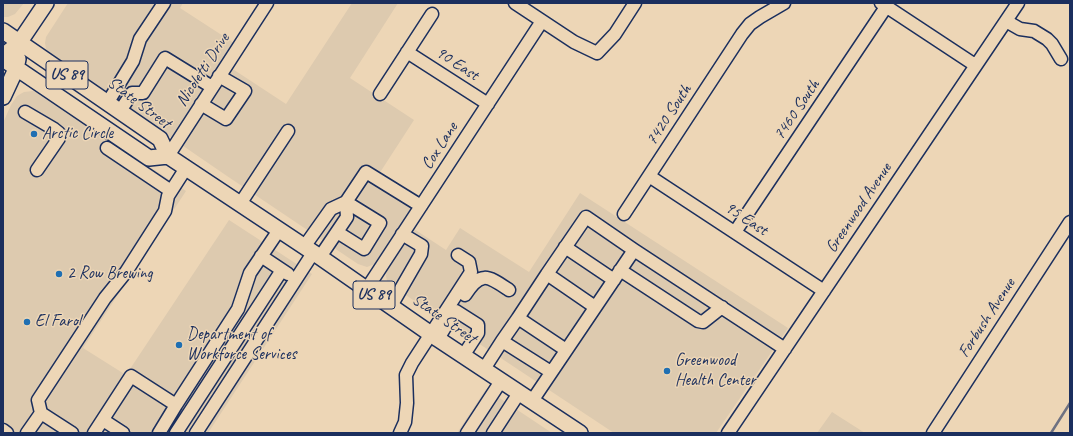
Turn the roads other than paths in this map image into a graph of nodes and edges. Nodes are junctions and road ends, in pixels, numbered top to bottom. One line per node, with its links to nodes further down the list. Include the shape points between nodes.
1 (46, 3): 13 (main road)
2 (164, 3): 23 (street, via 140,39 133,61)
3 (267, 3): 19 (street, Nicoletti Drive)
4 (515, 3): 10 (street)
5 (634, 3): 10 (street, via 598,53 574,42)
6 (784, 3): 33 (street, 7420 South, via 755,21 742,34)
7 (1018, 3): 11 (street, Greenwood Avenue)
8 (884, 5): 17 (street); 42 (street, 7460 South)
9 (432, 14): 14 (street)
10 (542, 21): 25 (street, Cox Lane)
11 (1006, 21): 16 (street, via 1020,29 1034,31 1047,39); 17 (street, Greenwood Avenue)
12 (3, 31): 13 (main road, State Street / US 89)
13 (19, 42): 15 (main road); 18 (main road); 23 (main road, State Street / US 89)
14 (407, 52): 21 (street); 25 (street, 90 East)
15 (3, 57): 18 (main road, State Street)
16 (1061, 59)
17 (976, 65): 55 (street, Greenwood Avenue)
18 (16, 69): 22 (main road); 29 (main road, State Street)
19 (219, 76): 20 (street, Nicoletti Drive); 24 (street, via 245,91 226,119)
20 (212, 87): 24 (street, Nicoletti Drive); 26 (street, via 165,58 143,94 132,93)
21 (380, 94)
22 (3, 97)
23 (108, 102): 26 (main road, State Street / US 89)
24 (201, 104): 30 (street, Nicoletti Drive)
25 (488, 104): 37 (street, Cox Lane)
26 (120, 111): 30 (main road, State Street / US 89, via 160,139)
27 (25, 112): 32 (street, via 59,133)
28 (288, 131): 36 (street)
29 (115, 135): 30 (main road, State Street, via 149,158); 34 (street, via 105,151)
30 (168, 156): 31 (main road, State Street / US 89)
31 (186, 168): 34 (street); 36 (main road, State Street / US 89)
32 (37, 170)
33 (649, 176): 38 (street, 7420 South); 42 (street, 95 East)
34 (171, 191): 75 (street, via 165,211 38,400)
35 (346, 202): 37 (street, via 366,172); 41 (street, via 347,217); 41 (street, via 380,223 364,249); 46 (street, via 330,208)
36 (240, 204): 40 (main road, State Street / US 89)
37 (421, 206): 43 (street, Cox Lane)
38 (624, 214)
39 (1070, 222): 91 (street, Forbush Avenue)
40 (279, 230): 46 (main road, State Street / US 89); 48 (street)
41 (337, 232): 46 (street)
42 (735, 232): 55 (street, 95 East)
43 (402, 234): 53 (street, Cox Lane); 58 (street, via 422,246 421,254)
44 (565, 247): 45 (street, via 586,217); 50 (street); 51 (street)
45 (634, 250): 51 (street); 60 (street)
46 (312, 252): 52 (street); 53 (main road, State Street / US 89)
47 (458, 255): 64 (street, via 469,262 471,272)
48 (261, 256): 49 (street); 56 (street, via 250,273)
49 (282, 270): 52 (street); 57 (street)
50 (547, 274): 59 (street); 63 (street)
51 (617, 275): 59 (street); 60 (street, via 698,321 703,322)
52 (296, 279): 62 (street)
53 (366, 290): 58 (main road, State Street / US 89)
54 (510, 290): 61 (street, via 492,280 482,278 474,283)
55 (824, 291): 66 (street, Greenwood Avenue)
56 (243, 294): 57 (street); 74 (street, via 238,309)
57 (260, 305): 62 (street); 85 (street)
58 (391, 306): 64 (main road, State Street / US 89)
59 (595, 307): 67 (street)
60 (722, 307): 66 (street)
61 (456, 310): 64 (street); 68 (street, via 478,325 478,333)
62 (273, 314): 86 (street)
63 (518, 318): 65 (street); 67 (street)
64 (435, 336): 68 (main road, State Street / US 89); 87 (street, via 406,375 405,422)
65 (502, 341): 69 (street); 70 (street)
66 (785, 349): 90 (street, Greenwood Avenue)
67 (566, 350): 70 (street)
68 (463, 356): 69 (main road, State Street / US 89)
69 (484, 369): 71 (main road, State Street / US 89)
70 (551, 372): 73 (street)
71 (501, 381): 72 (main road, State Street / US 89); 88 (street)
72 (519, 393): 73 (main road, State Street / US 89); 89 (street)
73 (532, 401): 78 (main road, State Street / US 89)
74 (176, 405): 76 (street, via 131,376); 84 (street)
75 (41, 413): 80 (street); 81 (street)
76 (103, 420): 82 (street); 83 (street)
77 (3, 430): 79 (street)
78 (577, 432)
79 (7, 433)
80 (27, 433)
81 (72, 433)
82 (94, 433)
83 (123, 433)
84 (159, 433)
85 (176, 433)
86 (196, 433)
87 (400, 433)
88 (467, 433)
89 (493, 433)
90 (728, 433)
91 (933, 433)

